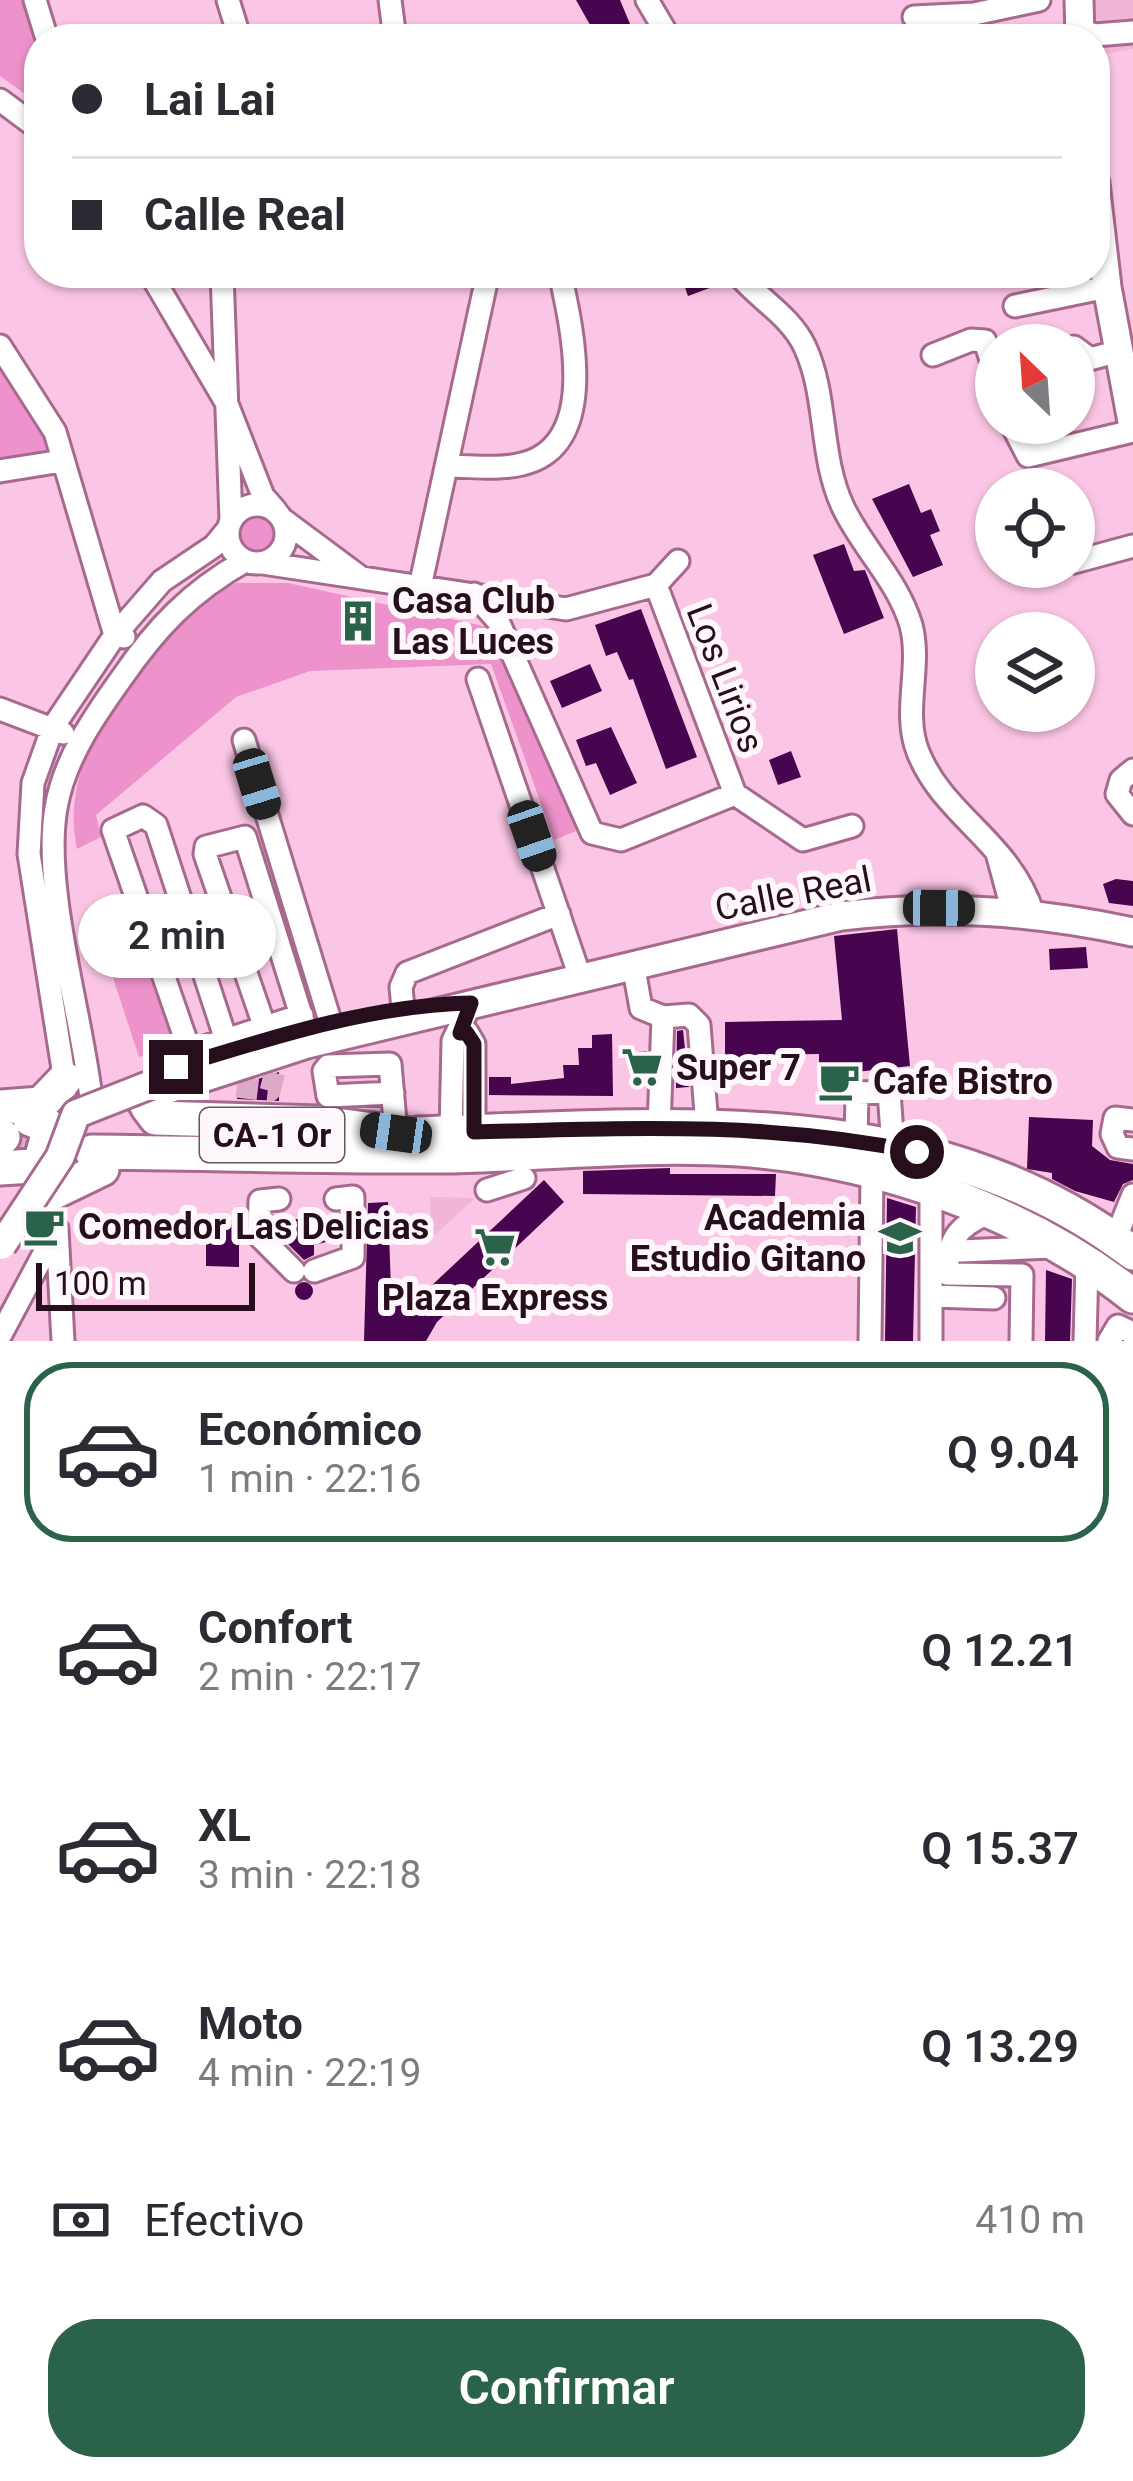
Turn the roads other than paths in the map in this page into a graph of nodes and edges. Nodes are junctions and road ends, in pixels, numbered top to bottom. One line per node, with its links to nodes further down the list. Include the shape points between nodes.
1 (1039, 0): 2 (street)
2 (914, 17)
3 (159, 288): 16 (street)
4 (223, 288): 16 (street)
5 (485, 288): 22 (street)
6 (563, 288): 22 (street, via 579,366 557,437 524,464)
7 (753, 288): 47 (street, via 805,347 837,494 910,623 916,749 1024,883)
8 (1102, 288): 10 (street)
9 (1107, 288): 13 (main road)
10 (1015, 306)
11 (975, 340): 14 (street)
12 (0, 346): 21 (street, via 55,432)
13 (1119, 351): 15 (street); 17 (main road)
14 (933, 355)
15 (1095, 358)
16 (227, 404): 24 (street, via 262,496); 25 (street)
17 (1133, 429): 18 (street)
18 (1095, 439)
19 (1022, 444): 20 (street, via 1028,456)
20 (1075, 444)
21 (62, 460): 23 (street); 35 (street)
22 (447, 466): 32 (street)
23 (0, 471)
24 (279, 515): 25 (street, via 247,507); 29 (street, via 284,546); 30 (street, Los Lirios)
25 (230, 524): 29 (street, via 231,548); 35 (street, via 214,546 162,581)
26 (1133, 546): 27 (street)
27 (1095, 556)
28 (677, 561): 31 (street, Los Lirios)
29 (254, 562): 30 (street, Los Lirios); 36 (street, via 181,601)
30 (365, 580): 32 (street, Los Lirios)
31 (656, 585): 34 (street, Los Lirios, via 566,609); 44 (street, Los Lirios)
32 (420, 587): 33 (street, Los Lirios)
33 (473, 593): 34 (street, Los Lirios); 37 (street, Los Lirios)
34 (530, 605): 37 (street, via 510,616)
35 (115, 635): 36 (street); 40 (street)
36 (148, 641): 42 (street)
37 (507, 643): 44 (street, Los Lirios, via 587,826 601,840 621,840)
38 (478, 680): 48 (street)
39 (0, 709): 40 (street)
40 (53, 728): 42 (street); 56 (street, via 28,814)
41 (244, 740): 57 (street)
42 (79, 742): 54 (street, via 54,830)
43 (1133, 770): 45 (street, via 1118,794)
44 (735, 794): 46 (street, Los Lirios, via 803,840)
45 (1133, 814)
46 (852, 826)
47 (1023, 913): 49 (main road, Calle Real); 50 (main road, Calle Real, via 911,907 841,916)
48 (559, 914): 51 (street); 53 (street, via 407,973)
49 (1133, 932)
50 (633, 964): 51 (main road, Calle Real); 55 (street, via 641,1008)
51 (580, 977): 52 (main road, Calle Real)
52 (471, 1003): 53 (main road, Calle Real); 58 (main road, Calle Real); 60 (main road, via 268,1046); 65 (street, via 460,1033 474,1044)
53 (403, 1009): 57 (main road, Calle Real)
54 (79, 1012): 56 (street); 68 (street)
55 (663, 1017): 62 (street, via 699,1024); 63 (street)
56 (54, 1018): 68 (street)
57 (313, 1024): 58 (street); 58 (street, via 244,837 206,847); 68 (main road, Calle Real, via 218,1054)
58 (274, 1048): 59 (main road, Calle Real)
59 (229, 1065): 59 (street, via 155,825 143,816 116,825 183,1054); 60 (main road, Calle Real)
60 (154, 1088): 67 (highway, via 147,1106 156,1118 320,1123); 68 (main road, Calle Real); 79 (main road, bridge, via 76,1114 60,1157)
61 (394, 1094): 67 (street)
62 (706, 1111): 63 (highway, CA-1 Or); 66 (highway, CA-1 Or)
63 (662, 1112): 65 (highway, CA-1 Or)
64 (1133, 1120): 69 (street, via 1115,1118 1112,1134 1112,1143)
65 (462, 1132): 67 (highway, CA-1 Or)
66 (856, 1140): 70 (highway, CA-1 Or); 70 (street, via 857,1093 889,1092)
67 (408, 1141): 68 (highway, CA-1 Or); 70 (highway, CA-1 Or)
68 (48, 1143): 78 (street); 79 (main road)
69 (1133, 1149)
70 (882, 1160): 73 (highway, CA-1 Or); 80 (highway, CA-1 Or, via 980,1170); 89 (street)
71 (524, 1178): 72 (street)
72 (487, 1190)
73 (931, 1191): 77 (highway, CA-1 Or); 83 (street)
74 (1133, 1195): 80 (street)
75 (279, 1198): 76 (street, via 260,1201 259,1236 304,1271 353,1257 353,1197)
76 (336, 1199)
77 (989, 1213): 82 (highway, CA-1 Or); 83 (street, via 956,1232)
78 (57, 1229): 87 (street); 88 (street)
79 (1, 1246)
80 (1124, 1246)
81 (962, 1250): 82 (street)
82 (1074, 1256): 84 (highway, CA-1 Or); 92 (street)
83 (936, 1281): 85 (street); 90 (street); 91 (street, via 1022,1274)
84 (1133, 1296)
85 (994, 1298)
86 (1133, 1333): 93 (street, via 1118,1326)
87 (0, 1336)
88 (63, 1341)
89 (870, 1341)
90 (931, 1341)
91 (1021, 1341)
92 (1085, 1341)
93 (1109, 1341)

